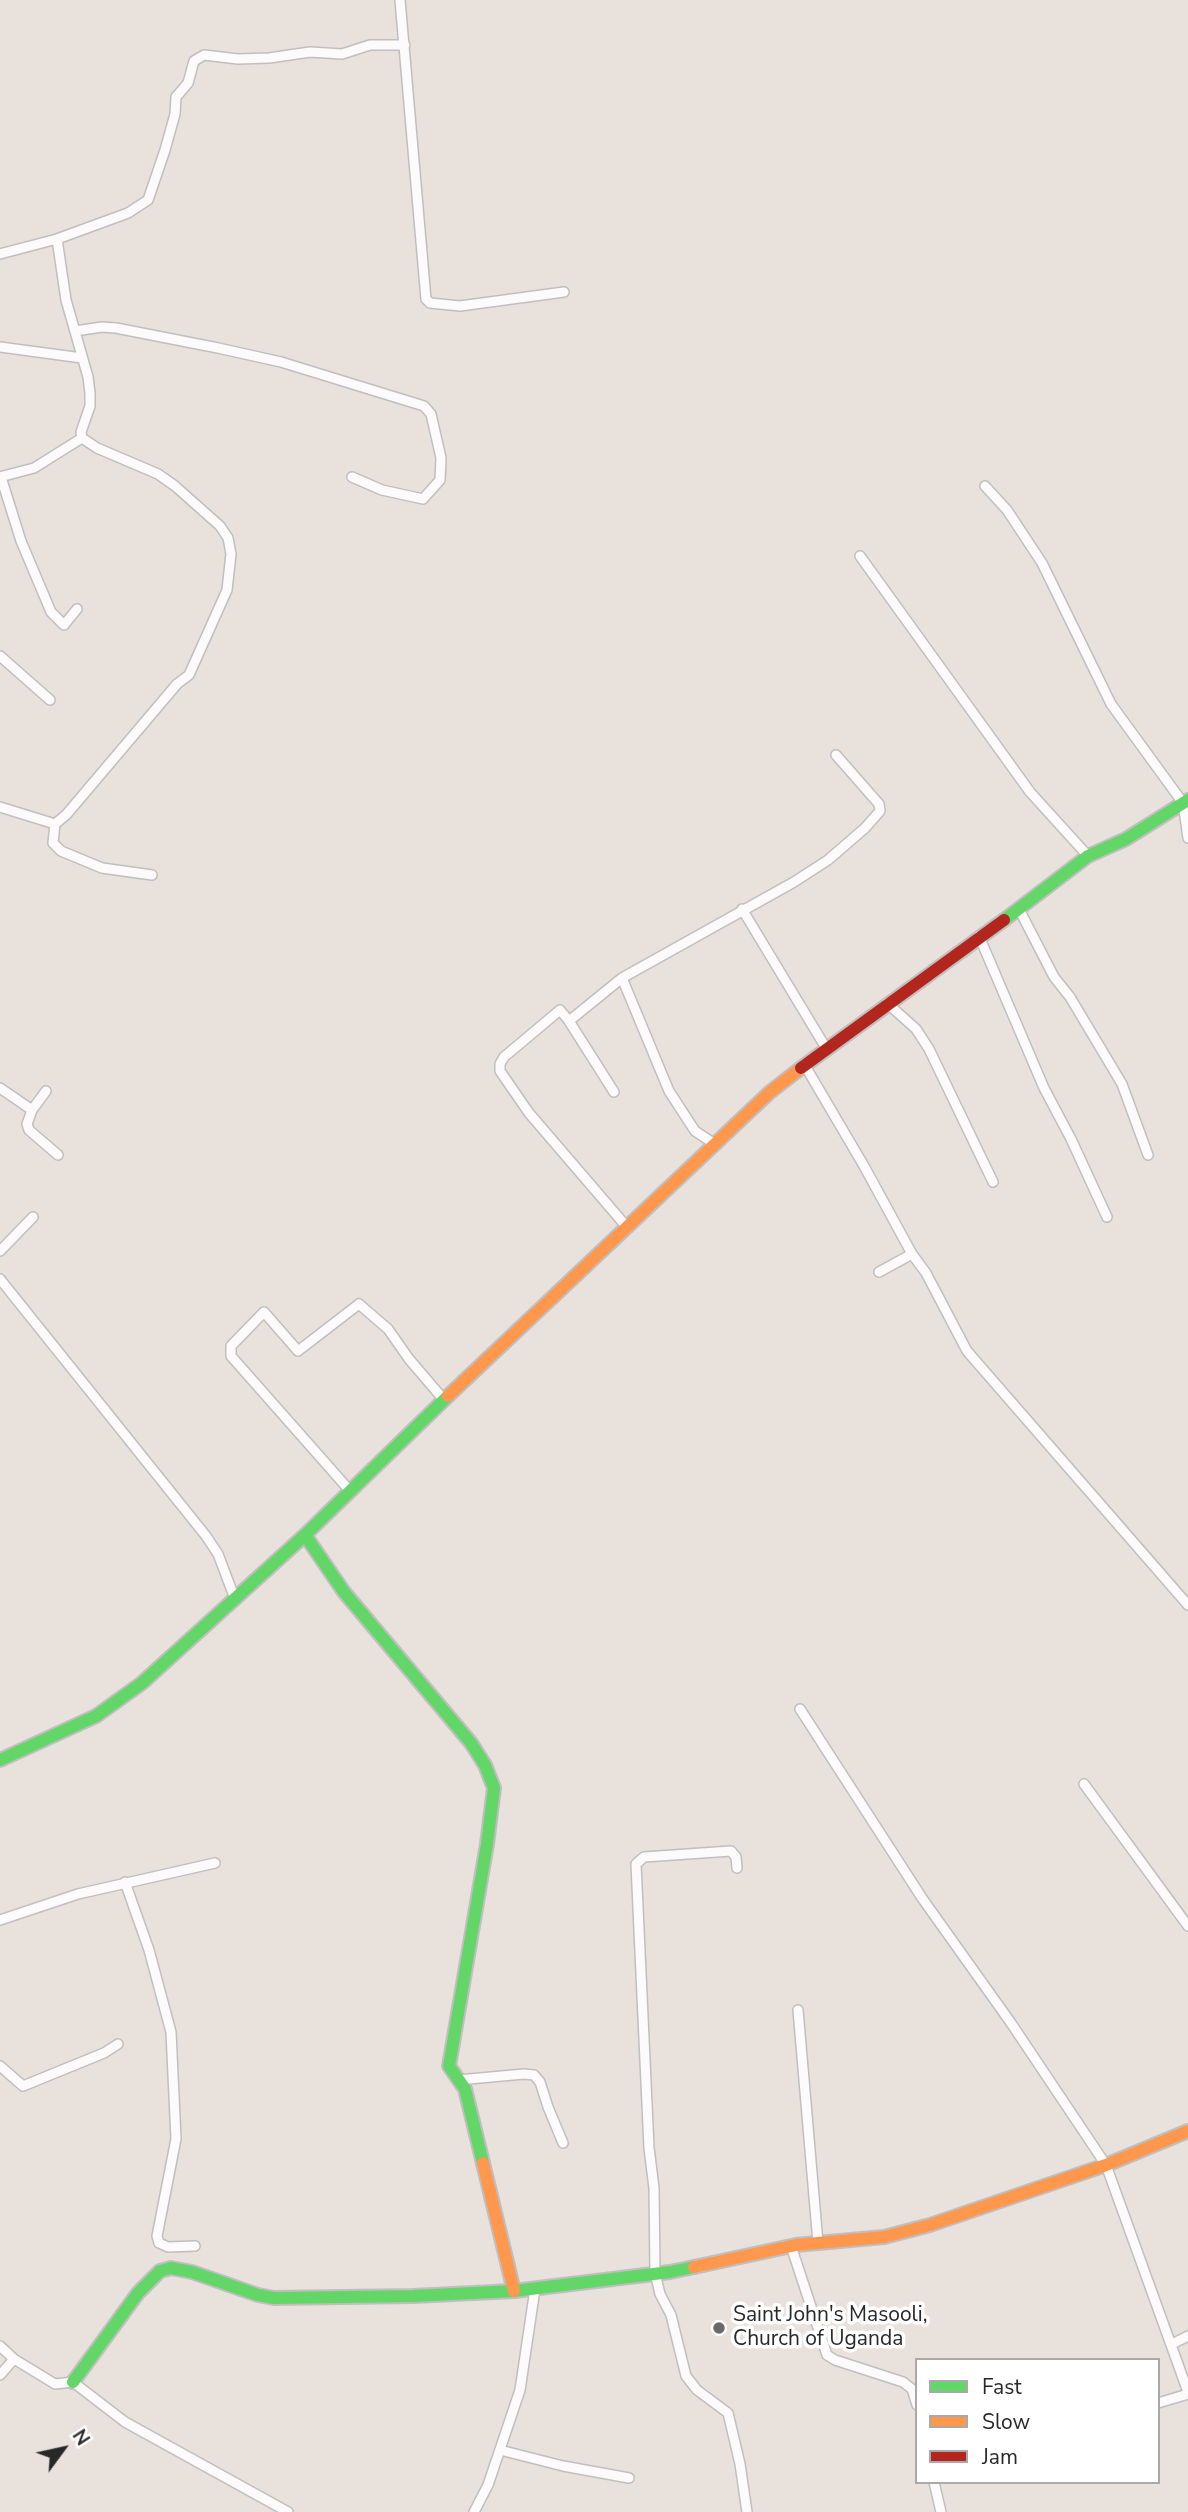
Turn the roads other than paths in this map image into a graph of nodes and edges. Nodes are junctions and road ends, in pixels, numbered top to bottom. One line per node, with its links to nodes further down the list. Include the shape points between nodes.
1 (400, 0): 2 (street)
2 (405, 45): 3 (street, via 269,58 204,55 194,61 188,83 176,97 172,126 148,200 128,213); 5 (street, via 426,299 460,306)
3 (57, 239): 4 (street); 6 (street)
4 (0, 254)
5 (564, 292)
6 (75, 331): 8 (street); 11 (street, via 116,328 218,348 424,405 431,414 441,458 440,480 423,499 382,490)
7 (0, 347): 8 (street)
8 (82, 358): 9 (street, via 90,406)
9 (82, 438): 10 (street, via 34,467); 20 (street, via 175,486 220,526 231,554 227,590 189,676 177,684)
10 (1, 477): 14 (street, via 51,612 64,625)
11 (352, 477)
12 (985, 486): 18 (street, via 1042,563 1111,704)
13 (860, 556): 22 (street, via 1030,792)
14 (77, 609)
15 (0, 656): 16 (street)
16 (50, 700)
17 (836, 755): 24 (street, via 879,804 880,811 828,860)
18 (1186, 802): 21 (street); 22 (street)
19 (0, 807): 20 (street)
20 (55, 824): 23 (street, via 53,843 61,851 102,869)
21 (1188, 838)
22 (1088, 856): 25 (street)
23 (152, 876)
24 (742, 909): 27 (street); 30 (street)
25 (1018, 909): 26 (street); 38 (street, via 1054,977 1122,1084)
26 (979, 936): 28 (street); 41 (street, via 1044,1088)
27 (622, 978): 29 (street); 36 (street, via 669,1091 695,1131)
28 (887, 1003): 30 (street); 39 (street, via 916,1029 929,1049)
29 (569, 1021): 34 (street); 42 (street, via 560,1010 503,1058 500,1071 529,1114)
30 (826, 1048): 31 (street)
31 (804, 1065): 36 (street); 44 (street)
32 (0, 1088): 35 (street)
33 (46, 1091): 35 (street)
34 (614, 1093)
35 (32, 1110): 37 (street, via 29,1130)
36 (713, 1143): 42 (street)
37 (58, 1155)
38 (1148, 1155)
39 (993, 1182)
40 (33, 1217): 43 (street)
41 (1107, 1217)
42 (626, 1226): 47 (street)
43 (0, 1251)
44 (912, 1254): 45 (street); 51 (street, via 967,1351)
45 (879, 1272)
46 (0, 1279): 50 (street, via 206,1535)
47 (444, 1399): 48 (street); 48 (street, via 388,1329 359,1304 298,1351 264,1312 231,1346 232,1356)
48 (351, 1492): 49 (street)
49 (305, 1535): 50 (street); 63 (street, via 344,1592 471,1742 494,1788 450,2050 449,2066)
50 (235, 1599): 53 (street, via 142,1683 103,1711)
51 (1188, 1605)
52 (800, 1710): 66 (street)
53 (0, 1760)
54 (1084, 1784): 59 (street)
55 (215, 1863): 57 (street)
56 (737, 1868): 70 (street, via 731,1852 643,1857 636,1864)
57 (125, 1882): 58 (street); 68 (street, via 171,2032 176,2138 157,2236 159,2243 168,2246)
58 (0, 1920)
59 (1188, 1926)
60 (798, 2010): 67 (street)
61 (118, 2044): 62 (street, via 23,2086)
62 (0, 2066)
63 (458, 2080): 65 (street, via 534,2075); 72 (street, via 466,2090)
64 (1188, 2131): 66 (street)
65 (564, 2143)
66 (1105, 2165): 67 (street, via 930,2225 884,2237); 74 (street)
67 (818, 2243): 69 (street)
68 (195, 2246)
69 (791, 2246): 70 (street); 80 (street, via 827,2355 903,2382)
70 (655, 2273): 71 (street); 87 (street, via 686,2376 728,2413)
71 (535, 2289): 72 (street); 82 (street, via 520,2390)
72 (514, 2291): 78 (street, via 274,2298 171,2268 160,2271 138,2292)
73 (1188, 2336): 74 (street)
74 (1172, 2344): 79 (street)
75 (0, 2346): 76 (street)
76 (14, 2359): 77 (street); 78 (street, via 55,2384)
77 (0, 2375)
78 (73, 2382): 85 (street, via 125,2422)
79 (1188, 2393): 81 (street)
80 (915, 2399)
81 (1160, 2402)
82 (500, 2450): 83 (street); 86 (street)
83 (629, 2478)
84 (934, 2484): 88 (street)
85 (288, 2512)
86 (474, 2512)
87 (747, 2512)
88 (941, 2512)

